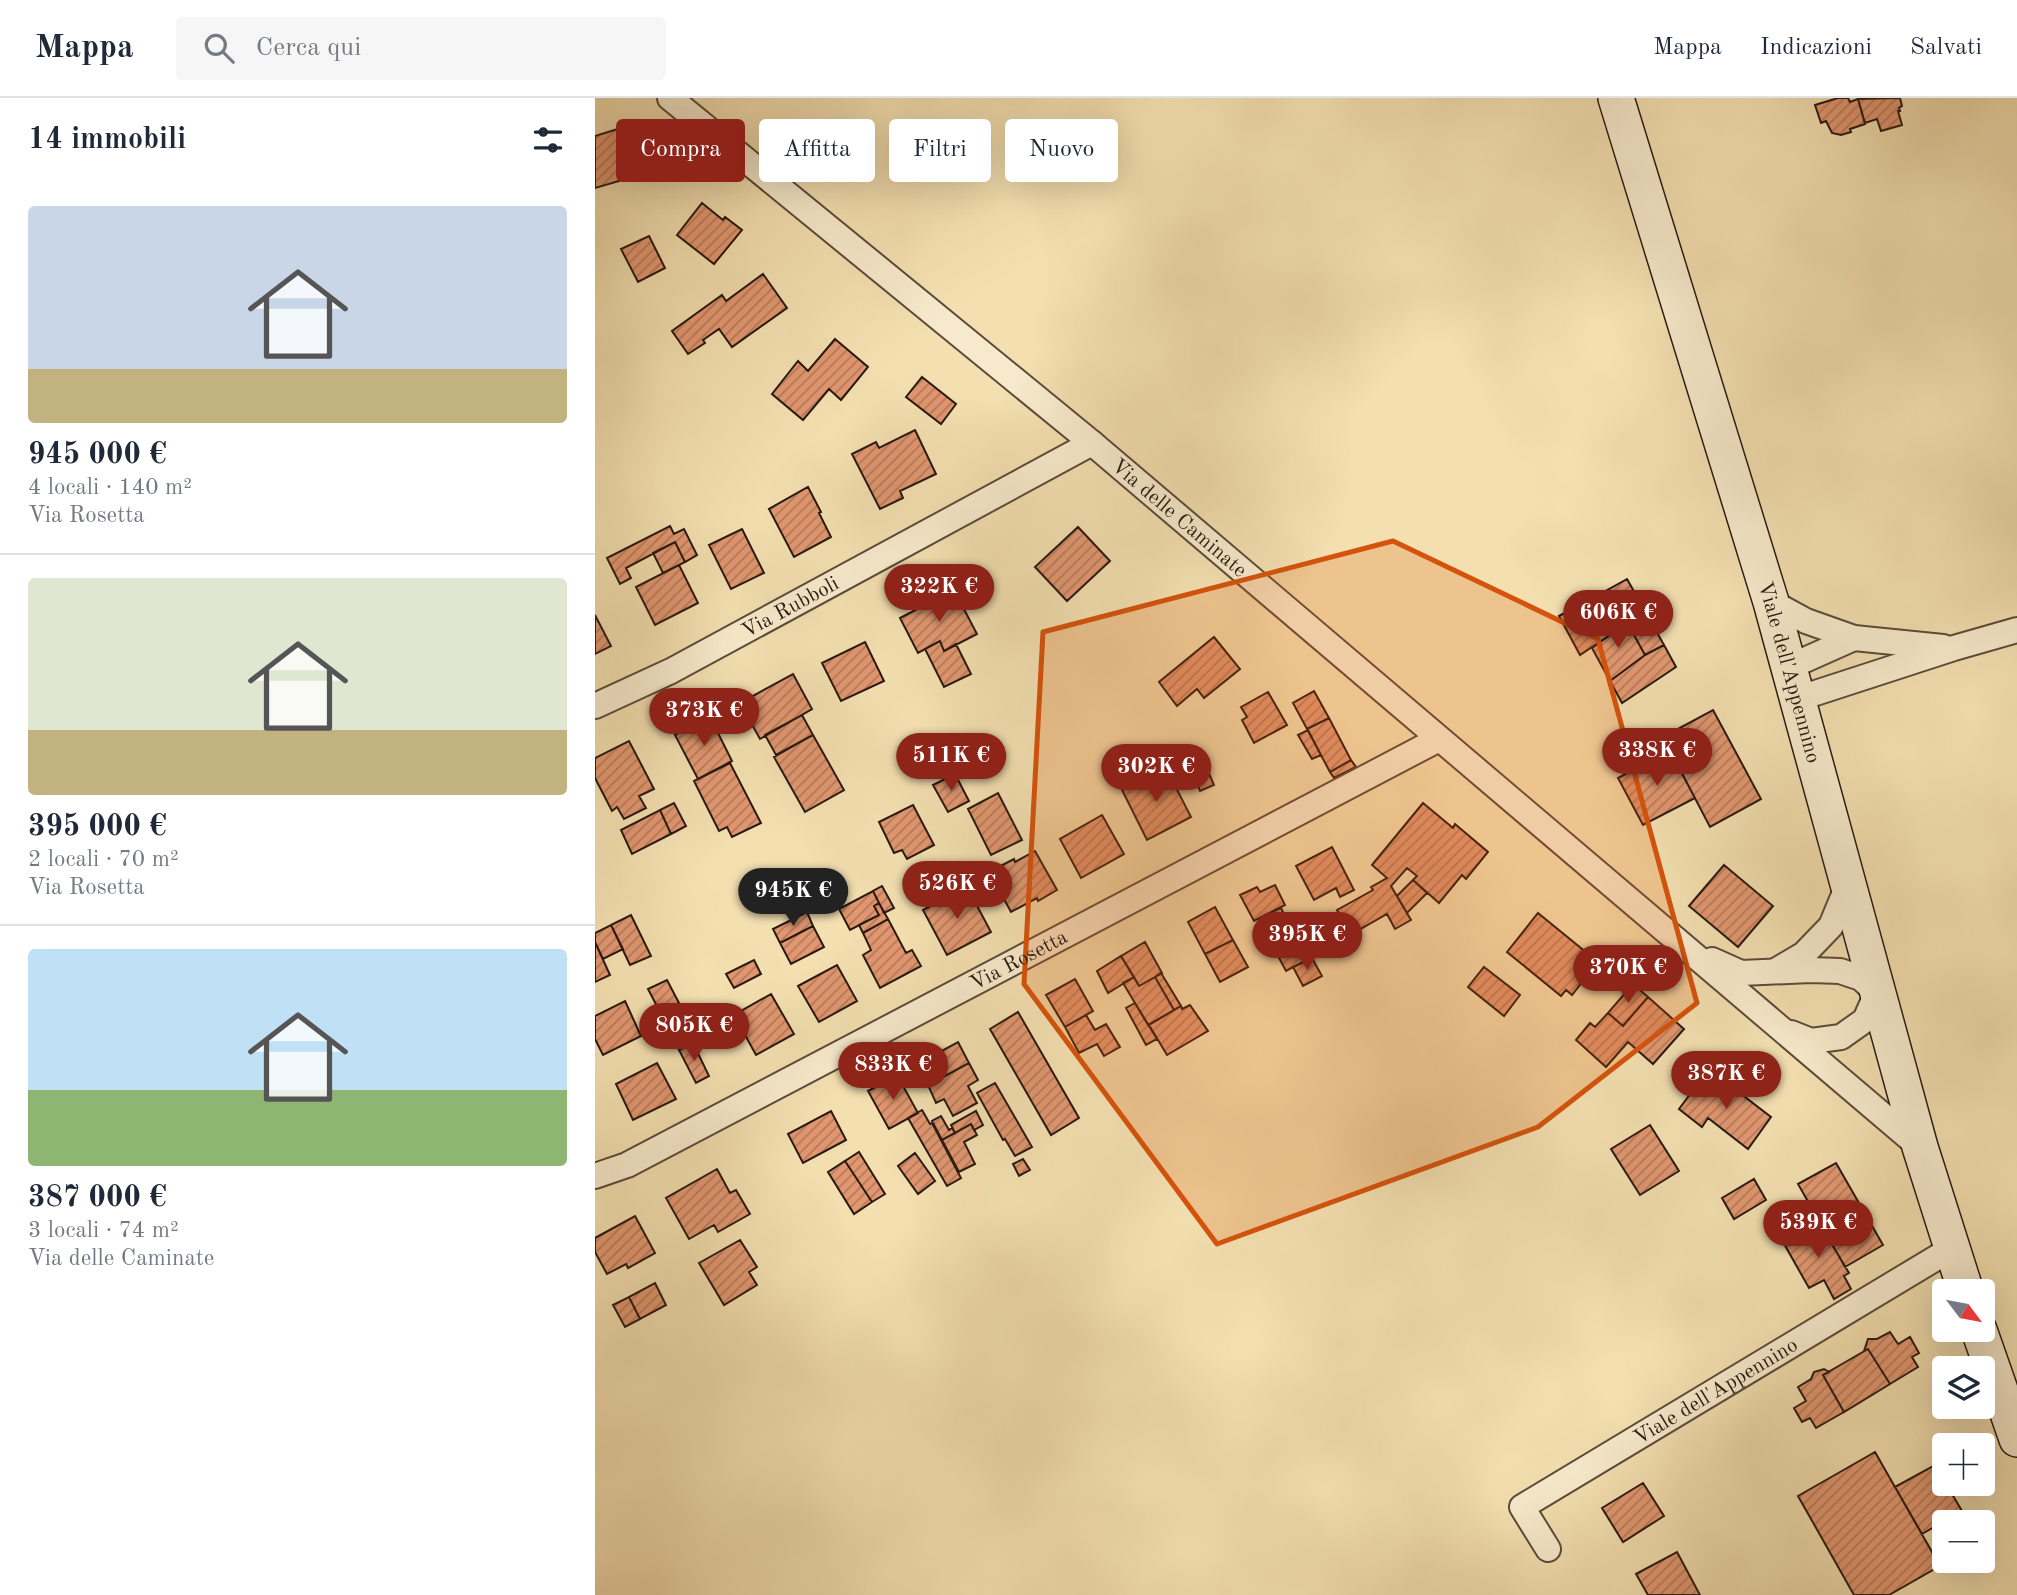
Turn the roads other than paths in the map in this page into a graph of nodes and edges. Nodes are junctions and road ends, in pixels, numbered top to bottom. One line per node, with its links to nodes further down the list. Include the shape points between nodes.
1 (670, 98): 3 (street, Via delle Caminate)
2 (1616, 98): 4 (main road, Viale dell'Appennino)
3 (1092, 443): 9 (street, Via Rubboli, via 671,671); 10 (street, Via delle Caminate)
4 (1772, 602): 6 (street, via 1806,621); 8 (main road, Viale dell'Appennino)
5 (2017, 630): 7 (street)
6 (1854, 638): 7 (street); 8 (street)
7 (1954, 648): 8 (street)
8 (1793, 683): 11 (main road, Viale dell'Appennino)
9 (595, 706)
10 (1439, 738): 12 (street, Via delle Caminate); 17 (street, Via Rosetta, via 627,1165)
11 (1848, 885): 13 (street, via 1831,926 1804,954); 14 (main road, Viale dell'Appennino)
12 (1683, 946): 13 (street, Via delle Caminate, via 1741,973); 15 (street, Via delle Caminate)
13 (1774, 973): 14 (street, Via delle Caminate, via 1840,971 1861,978)
14 (1877, 993): 15 (street, Via delle Caminate, via 1865,1020 1841,1037 1811,1041); 16 (main road, Viale dell'Appennino)
15 (1784, 1031): 16 (street, Via delle Caminate)
16 (1920, 1147): 18 (main road, Viale dell'Appennino)
17 (598, 1167)
18 (1951, 1249): 19 (main road, Viale dell'Appennino); 22 (street, Viale dell'Appennino, via 1522,1507)
19 (1961, 1279)
20 (1983, 1342): 21 (main road)
21 (2017, 1439)
22 (1548, 1549)

